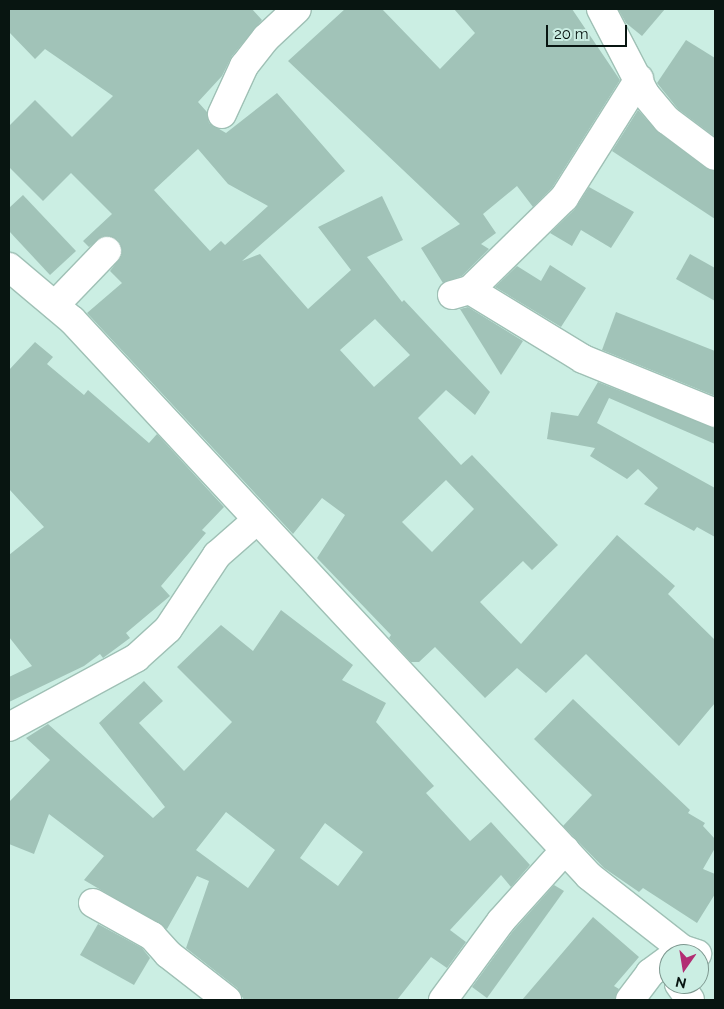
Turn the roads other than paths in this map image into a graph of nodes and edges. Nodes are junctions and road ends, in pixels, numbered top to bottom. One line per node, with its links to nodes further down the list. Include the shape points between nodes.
1 (297, 9): 4 (street, via 266,38 244,66)
2 (601, 9): 3 (street)
3 (638, 79): 5 (street, via 645,94 667,120); 9 (street, via 564,198 461,292 582,359)
4 (222, 114)
5 (715, 156)
6 (107, 251): 8 (street)
7 (9, 266): 8 (street)
8 (55, 305): 10 (street)
9 (715, 413)
10 (257, 520): 11 (street, via 217,555 168,629 136,658); 12 (street)
11 (9, 727)
12 (565, 850): 14 (street); 17 (street, via 501,921)
13 (93, 903): 16 (street, via 152,936 168,954)
14 (661, 944)
15 (659, 969): 18 (street, via 650,973)
16 (227, 1000)
17 (444, 1000)
18 (630, 1000)

